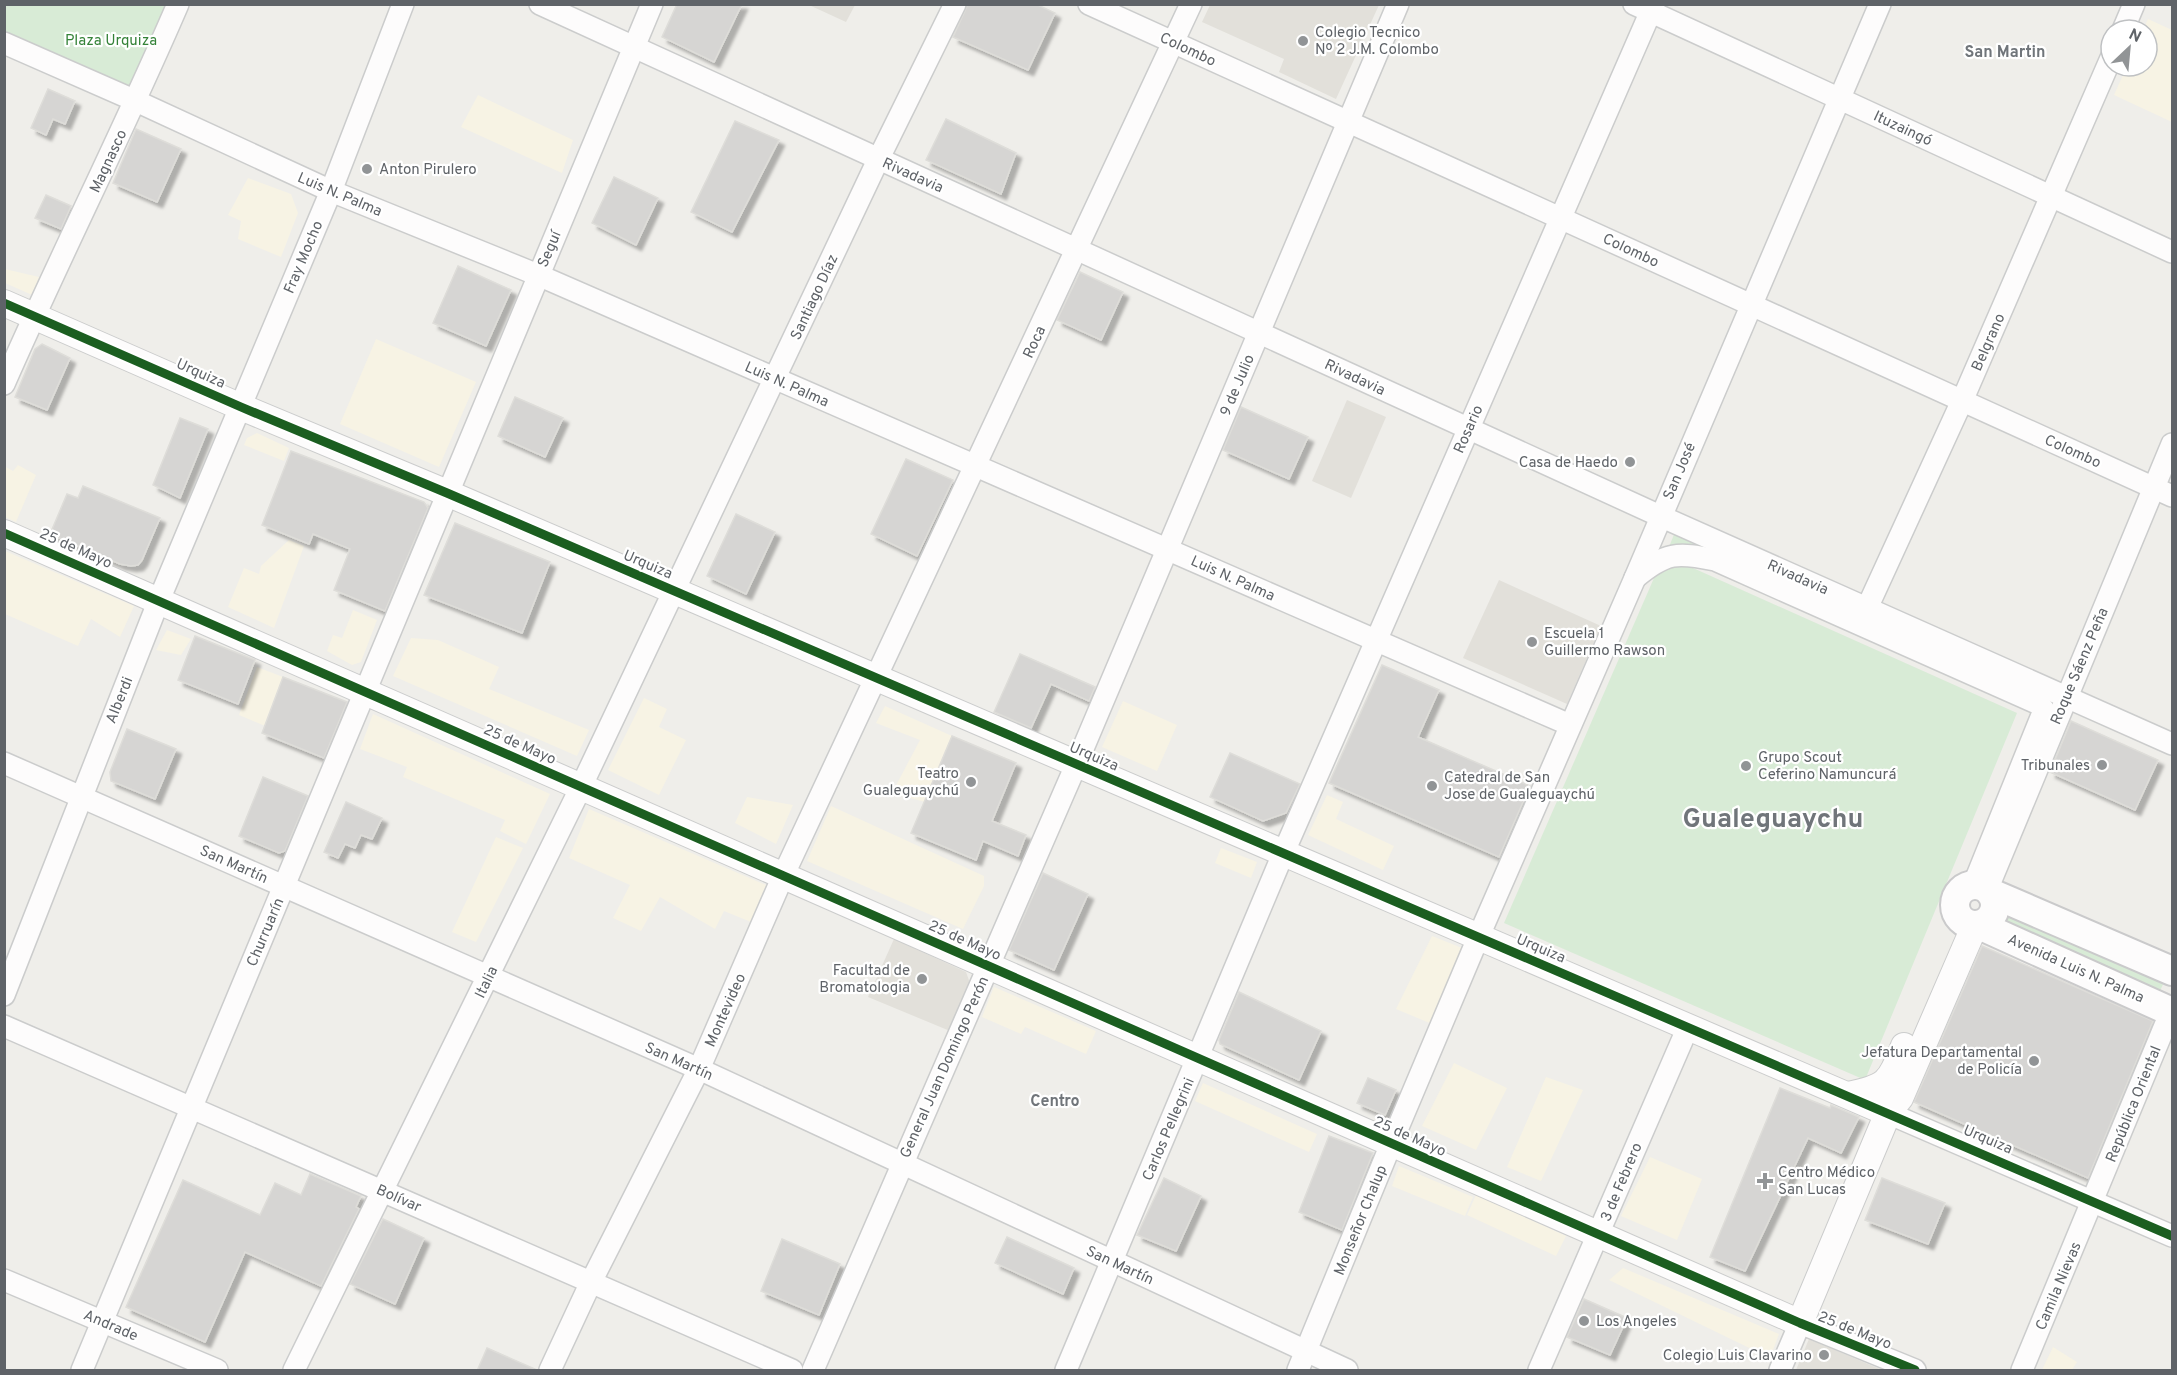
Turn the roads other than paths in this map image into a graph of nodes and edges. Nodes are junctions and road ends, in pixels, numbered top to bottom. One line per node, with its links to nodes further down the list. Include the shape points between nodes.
1 (178, 4): 18 (street, Magnasco)
2 (404, 4): 21 (street, Fray Mocho)
3 (540, 4): 15 (street, Rivadavia)
4 (652, 4): 15 (street, Seguí)
5 (955, 4): 20 (street, Santiago Díaz)
6 (1089, 4): 13 (street, Colombo)
7 (1191, 4): 13 (street, Roca)
8 (1398, 4): 19 (street, 9 de Julio)
9 (1880, 4): 17 (street, San José)
10 (2134, 4): 12 (street)
11 (1646, 7): 17 (street, Ituzaingó); 23 (street, Rosario)
12 (2128, 18)
13 (1173, 41): 19 (street, Colombo); 24 (street, Roca)
14 (4, 43): 18 (street, Luis N. Palma)
15 (634, 48): 20 (street, Rivadavia); 26 (street, Seguí)
16 (2102, 78): 22 (street, Belgrano)
17 (1840, 99): 22 (street, Ituzaingó); 28 (street, San José)
18 (136, 101): 21 (street, Luis N. Palma); 29 (street, Magnasco)
19 (1348, 123): 23 (street, Colombo); 30 (street, 9 de Julio)
20 (878, 160): 24 (street, Rivadavia); 31 (street, Santiago Díaz)
21 (331, 191): 26 (street, Luis N. Palma); 34 (street, Fray Mocho)
22 (2051, 196): 25 (street, Ituzaingó); 33 (street, Belgrano)
23 (1561, 218): 28 (street, Colombo); 35 (street, Rosario)
24 (1077, 250): 30 (street, Rivadavia); 37 (street, Roca)
25 (2172, 252)
26 (538, 275): 31 (street, Luis N. Palma); 39 (street, Seguí)
27 (4, 303): 29 (street, Urquiza)
28 (1751, 305): 33 (street, Colombo); 40 (street, San José)
29 (34, 316): 32 (street, Magnasco); 34 (street, Urquiza)
30 (1259, 333): 35 (street, Rivadavia); 42 (street, 9 de Julio)
31 (776, 379): 37 (street, Luis N. Palma); 44 (street, Santiago Díaz)
32 (4, 384)
33 (1962, 401): 38 (street, Colombo); 46 (street, Belgrano)
34 (241, 407): 39 (street, Urquiza); 45 (street, Alberdi)
35 (1468, 428): 40 (street, Rivadavia); 47 (street, Rosario)
36 (2172, 444): 38 (street, Roque Sáenz Peña)
37 (976, 466): 42 (street, Luis N. Palma); 48 (street, Roca)
38 (2163, 492): 50 (street, Roque Sáenz Peña)
39 (447, 493): 44 (street, Urquiza); 49 (street, Churruarín)
40 (1660, 516): 43 (street, San José); 46 (street, Rivadavia)
41 (4, 533): 45 (street, 25 de Mayo)
42 (1167, 549): 47 (street, Luis N. Palma); 54 (street, 9 de Julio)
43 (1635, 578): 46 (street, Rivadavia, via 1654,562 1684,554 1715,560); 51 (street, San José)
44 (675, 592): 48 (street, Urquiza); 55 (street, Italia)
45 (159, 600): 49 (street, 25 de Mayo); 56 (street, Alberdi)
46 (1863, 616): 50 (street, Rivadavia); 60 (street, Rivadavia, via 2039,704 2044,710)
47 (1377, 640): 51 (street, Luis N. Palma); 57 (street, Rosario)
48 (877, 679): 54 (street, Urquiza); 58 (street, Montevideo)
49 (364, 692): 55 (street, 25 de Mayo); 59 (street, Churruarín)
50 (2066, 697): 52 (street, Rivadavia); 60 (street, Roque Sáenz Peña)
51 (1570, 724): 62 (street, San José)
52 (2172, 744)
53 (4, 763): 56 (street, San Martín)
54 (1076, 765): 57 (street, Urquiza); 63 (street, General Juan Domingo Perón)
55 (581, 787): 58 (street, 25 de Mayo); 65 (street, Italia)
56 (81, 796): 59 (street, San Martín); 66 (street, Alberdi)
57 (1283, 854): 62 (street, Urquiza); 70 (street, Carlos Pellegrini)
58 (783, 876): 63 (street, 25 de Mayo); 71 (street, Montevideo)
59 (284, 886): 65 (street, San Martín); 73 (street, Churruarín)
60 (1984, 889): 61 (main road, via 1994,899 1994,912 1991,918); 64 (main road)
61 (1971, 922): 67 (main road, Avenida Luis N. Palma); 72 (street, via 1892,1074 1881,1086); 74 (street, via 1900,1098)
62 (1478, 938): 69 (street, Urquiza); 75 (street, Monseñor Chalup)
63 (989, 966): 70 (street, 25 de Mayo); 76 (street, General Juan Domingo Perón)
64 (2172, 971)
65 (488, 976): 71 (street, San Martín); 77 (street, Italia)
66 (4, 995)
67 (2172, 1011): 78 (street, República Oriental)
68 (4, 1026): 73 (street, Bolívar)
69 (1688, 1027): 72 (street, Urquiza); 79 (street, 3 de Febrero)
70 (1197, 1058): 75 (street, 25 de Mayo); 81 (street, Carlos Pellegrini)
71 (699, 1070): 76 (street, San Martín); 83 (street, Montevideo)
72 (1848, 1095): 74 (street, Urquiza)
73 (191, 1108): 77 (street, Bolívar); 84 (street, Churruarín)
74 (1888, 1113): 78 (street, Urquiza); 85 (street)
75 (1391, 1143): 79 (street, 25 de Mayo); 86 (street, Monseñor Chalup)
76 (902, 1165): 81 (street, San Martín); 92 (street, General Juan Domingo Perón)
77 (382, 1191): 83 (street, Bolívar); 89 (street, Italia)
78 (2093, 1201): 80 (street, Urquiza); 99 (street, Camila Nievas)
79 (1598, 1235): 85 (street, 25 de Mayo); 96 (street, 3 de Febrero)
80 (2172, 1236)
81 (1112, 1262): 86 (street, San Martín); 93 (street, Carlos Pellegrini)
82 (4, 1280): 84 (street, Andrade)
83 (591, 1282): 90 (street, Montevideo); 91 (street, Bolívar)
84 (102, 1322): 87 (street, Churruarín); 88 (street, Andrade)
85 (1800, 1323): 97 (street); 98 (street, 25 de Mayo)
86 (1306, 1351): 94 (street, Monseñor Chalup); 95 (street, San Martín)
87 (82, 1371)
88 (217, 1371)
89 (294, 1371)
90 (550, 1371)
91 (792, 1371)
92 (813, 1371)
93 (1066, 1371)
94 (1298, 1371)
95 (1347, 1371)
96 (1539, 1371)
97 (1780, 1371)
98 (1915, 1371)
99 (2022, 1371)

